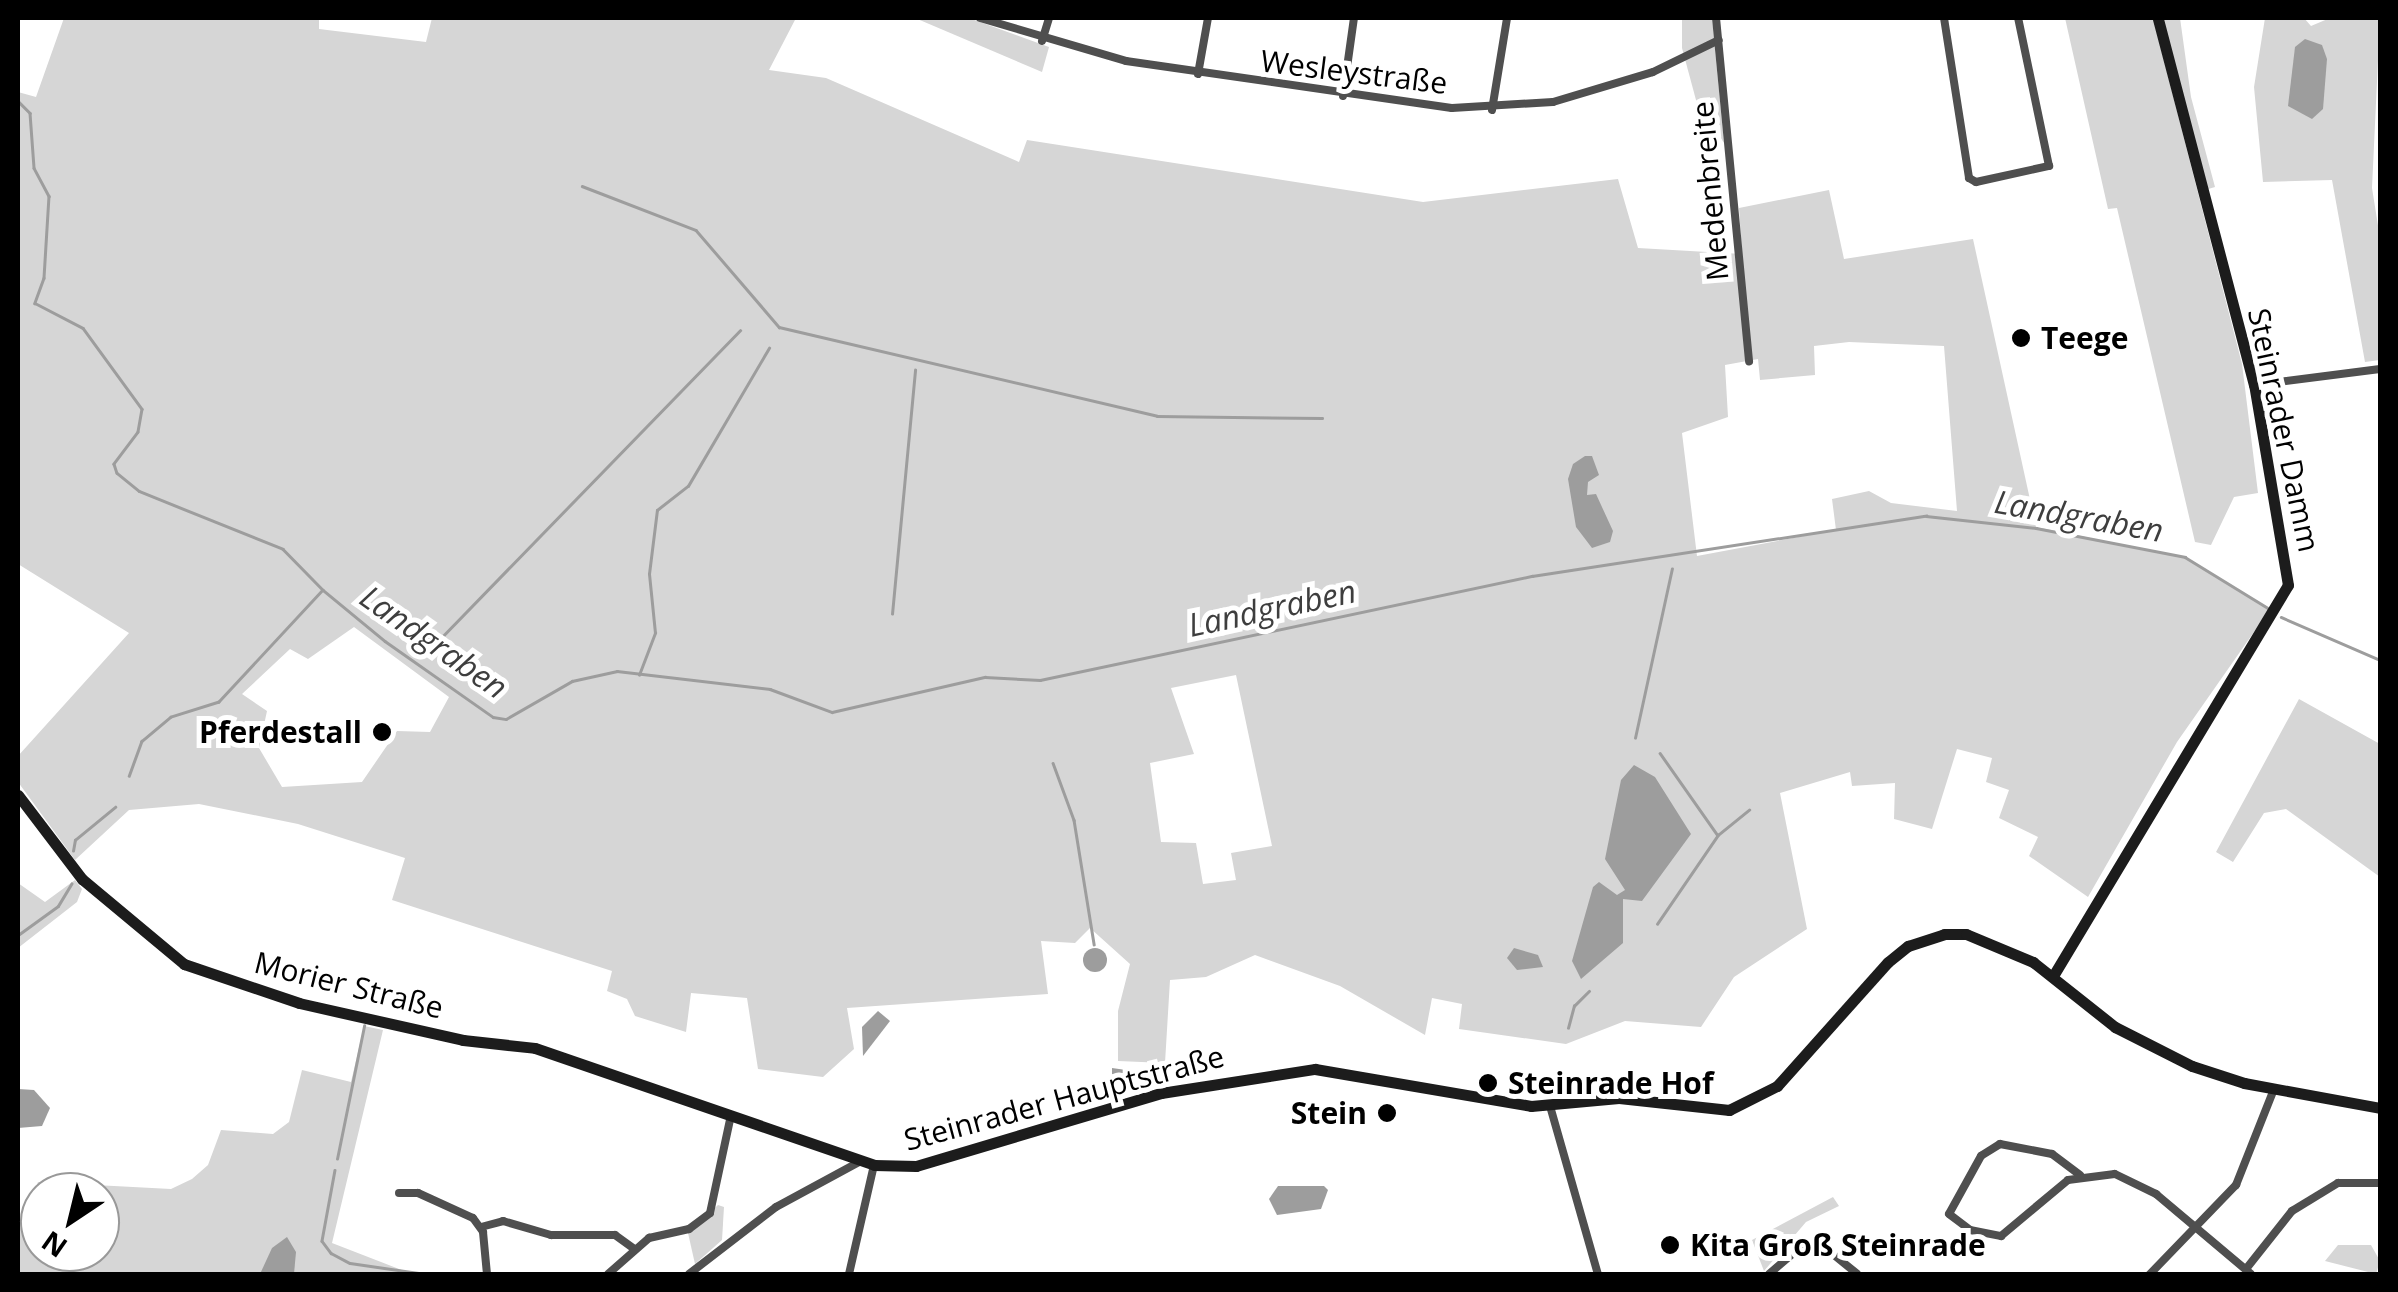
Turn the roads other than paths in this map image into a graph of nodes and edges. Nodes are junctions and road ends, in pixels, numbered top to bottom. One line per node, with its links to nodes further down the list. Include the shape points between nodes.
1 (980, 18): 11 (street, Wesleystraße)
2 (1049, 18): 11 (street)
3 (1208, 18): 12 (street)
4 (1354, 18): 13 (street)
5 (1508, 18): 14 (street)
6 (1716, 18): 10 (street, Medenbreite)
7 (1944, 18): 8 (street, via 1970,178 1976,182 2050,166)
8 (2018, 18)
9 (2158, 18): 17 (main road, Steinrader Damm)
10 (1719, 40): 14 (street, Wesleystraße, via 1665,68 1592,91); 15 (street, Medenbreite)
11 (1042, 41): 12 (street, Wesleystraße)
12 (1198, 74): 13 (street, Wesleystraße)
13 (1343, 96): 14 (street, Wesleystraße)
14 (1492, 110)
15 (1749, 361)
16 (2380, 368): 17 (street)
17 (2254, 385): 19 (main road, Steinrader Damm, via 2287,567 2284,599 2160,790)
18 (18, 795): 23 (main road, Morier Straße, via 82,878 184,964 312,1006 463,1040 534,1048)
19 (2053, 976): 20 (main road, Steinrader Hauptstraße, via 2115,1027 2192,1066); 21 (main road, Steinrader Hauptstraße, via 1966,934 1926,937 1888,962 1778,1086 1755,1100 1729,1110 1619,1098)
20 (2274, 1089): 22 (main road, Steinrader Hauptstraße); 30 (street, via 2236,1186)
21 (1550, 1106): 25 (main road, Steinrader Hauptstraße, via 1376,1076 1273,1072 1161,1094 916,1166); 37 (street)
22 (2380, 1108)
23 (730, 1120): 24 (main road, Steinrader Hauptstraße); 31 (street, via 710,1212 694,1227 655,1235)
24 (859, 1162): 25 (main road, Steinrader Hauptstraße); 35 (street, via 776,1207)
25 (874, 1166): 36 (street)
26 (2080, 1175): 26 (street, via 2057,1186 2004,1236 1970,1230 1949,1214 1981,1156 2000,1144 2052,1154); 30 (street, via 2110,1173 2136,1182)
27 (2380, 1183): 32 (street, via 2338,1183 2292,1211)
28 (398, 1193): 29 (street, via 455,1207)
29 (481, 1228): 31 (street, via 503,1221 551,1235 616,1235); 33 (street)
30 (2197, 1228): 32 (street); 40 (street)
31 (634, 1249): 34 (street)
32 (2248, 1272)
33 (487, 1274)
34 (608, 1274)
35 (688, 1274)
36 (849, 1274)
37 (1598, 1274)
38 (1769, 1274): 39 (street, via 1803,1244 1829,1250)
39 (1857, 1274)
40 (2150, 1274)

